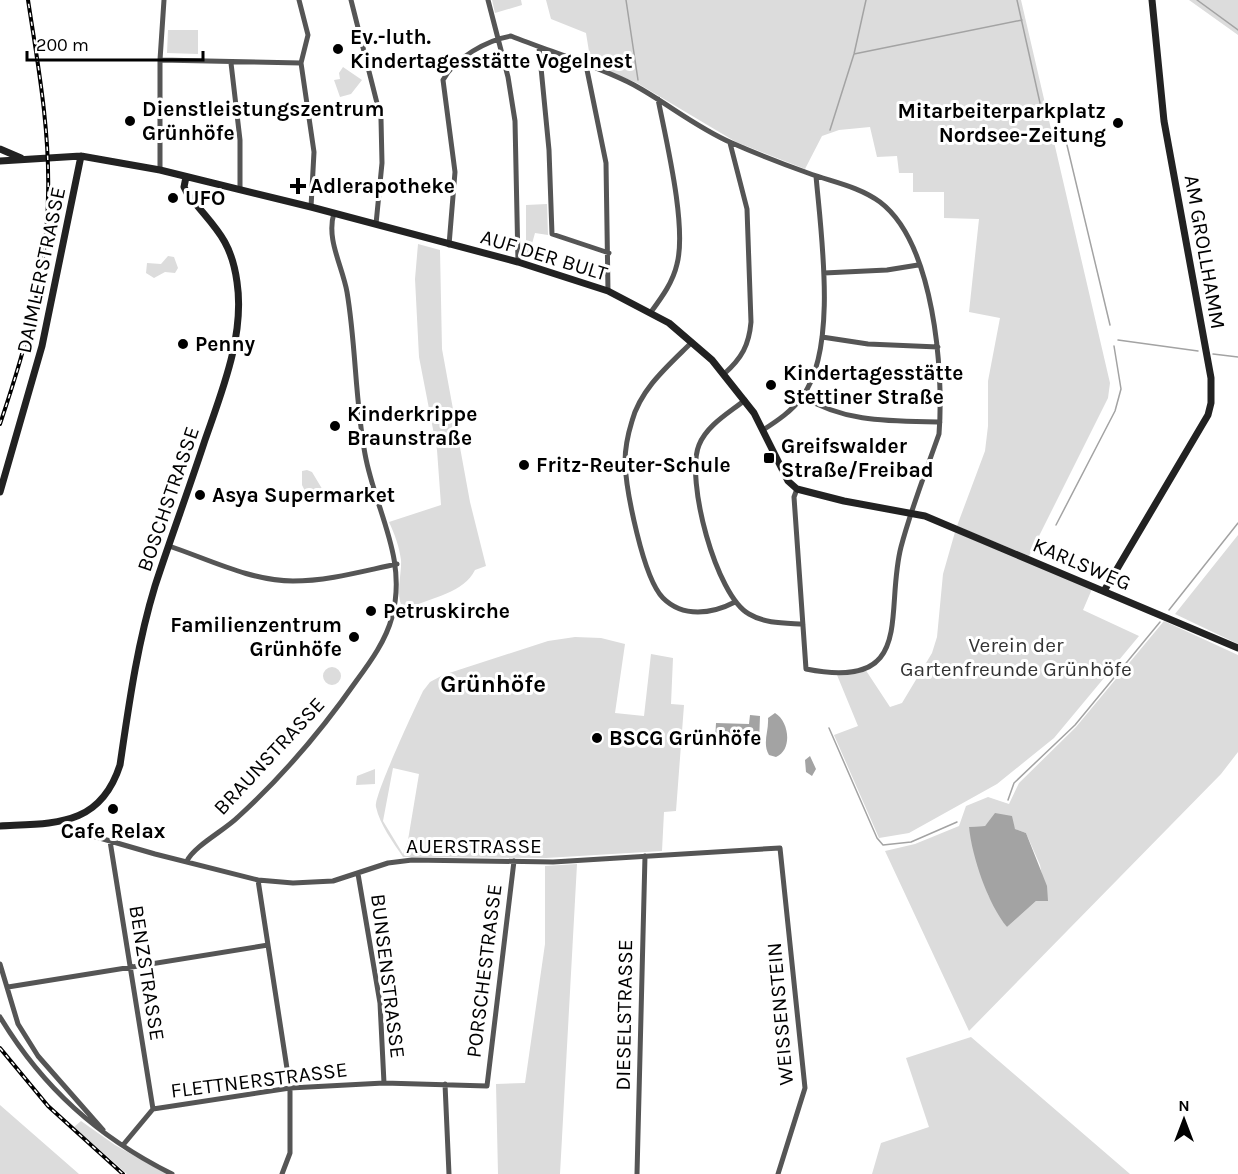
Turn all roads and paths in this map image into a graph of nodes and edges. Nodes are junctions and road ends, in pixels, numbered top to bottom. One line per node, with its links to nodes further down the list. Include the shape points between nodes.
1 (164, 0): 8 (street)
2 (299, 0): 10 (street, via 308,35)
3 (351, 0): 24 (street, via 381,119 382,163)
4 (488, 0): 6 (street)
5 (1152, 0): 45 (street, AM GROLLHAMM, via 1164,121 1211,378 1211,403 1200,432)
6 (498, 39): 7 (street, via 511,36); 25 (street, via 449,70 443,80 455,172); 27 (street, via 515,121)
7 (539, 47): 11 (street); 26 (street, via 552,234)
8 (160, 60): 9 (street); 18 (street)
9 (231, 63): 10 (street); 21 (street, via 240,140)
10 (301, 63): 22 (street, via 314,152)
11 (586, 65): 12 (street); 26 (street, via 606,163)
12 (658, 99): 13 (street); 31 (street, via 674,182 679,252 669,287)
13 (730, 143): 19 (street); 35 (street, via 747,209 751,322 745,352)
14 (0, 149): 16 (street)
15 (81, 156): 16 (street, AUF DER BULT); 18 (street, AUF DER BULT); 41 (street, DAIMLERSTRASSE, via 37,370)
16 (26, 159): 17 (street, AUF DER BULT)
17 (0, 161)
18 (160, 170): 20 (street, AUF DER BULT)
19 (816, 176): 28 (street, via 847,185 881,203 909,241); 29 (street)
20 (186, 177): 21 (street, AUF DER BULT); 43 (street, BOSCHSTRASSE, via 187,193 215,224 230,253 239,303 224,387)
21 (240, 189): 22 (street, AUF DER BULT)
22 (311, 207): 23 (street, AUF DER BULT)
23 (334, 213): 24 (street, AUF DER BULT); 44 (street, BRAUNSTRASSE, via 330,235 348,297 364,452)
24 (376, 224): 25 (street, AUF DER BULT)
25 (449, 244): 27 (street, AUF DER BULT)
26 (609, 253): 30 (street)
27 (518, 262): 30 (street, AUF DER BULT)
28 (918, 265): 29 (street); 34 (street)
29 (824, 273): 32 (street)
30 (608, 291): 31 (street, AUF DER BULT)
31 (651, 312): 33 (street, AUF DER BULT)
32 (822, 337): 34 (street, via 868,344); 36 (street, via 818,361)
33 (692, 342): 35 (street, AUF DER BULT); 46 (street, via 660,374 632,418 625,462 631,503 650,577 663,598 676,606 704,613)
34 (938, 347): 38 (street)
35 (724, 375): 37 (street, AUF DER BULT)
36 (802, 396): 38 (street, via 838,415 875,421); 39 (street)
37 (745, 400): 39 (street, AUF DER BULT); 46 (street, via 709,429 695,460 703,518 718,569)
38 (940, 422): 42 (street)
39 (764, 430): 40 (street, AUF DER BULT, via 788,481)
40 (797, 489): 42 (street, via 847,502); 47 (street, via 794,497)
41 (0, 492)
42 (913, 512): 45 (street, KARLSWEG); 47 (street, via 901,549 891,642 878,659 861,668 836,673 806,669)
43 (169, 546): 44 (street, via 250,574 287,581 322,580); 49 (street, BOSCHSTRASSE, via 140,641 115,783 95,805)
44 (397, 564): 54 (street, BRAUNSTRASSE, via 397,589 389,626 343,700 264,793 223,831 193,851)
45 (1104, 591): 48 (street, KARLSWEG)
46 (735, 602): 47 (street, via 748,614 770,622)
47 (803, 624)
48 (1238, 648)
49 (66, 822): 50 (street); 51 (street, AUERSTRASSE, via 79,832)
50 (0, 826)
51 (110, 841): 54 (street, AUERSTRASSE); 60 (street, BENZSTRASSE)
52 (780, 848): 53 (street, AUERSTRASSE); 74 (street, WEISSENSTEIN, via 805,1088)
53 (645, 856): 55 (street, AUERSTRASSE); 73 (street, DIESELSTRASSE)
54 (187, 861): 57 (street, AUERSTRASSE)
55 (514, 861): 56 (street, AUERSTRASSE, via 412,860 388,863); 65 (street, PORSCHESTRASSE)
56 (358, 874): 57 (street, AUERSTRASSE, via 325,882); 63 (street, BUNSENSTRASSE, via 380,1003)
57 (258, 880): 58 (street)
58 (268, 945): 60 (street); 66 (street)
59 (0, 964): 61 (street)
60 (130, 967): 61 (street); 67 (street, BENZSTRASSE)
61 (8, 987): 68 (street, via 18,1024 38,1056)
62 (0, 1017): 68 (street, via 46,1083 82,1118)
63 (384, 1083): 64 (street, FLETTNERSTRASSE); 66 (street, FLETTNERSTRASSE)
64 (445, 1084): 65 (street, FLETTNERSTRASSE); 72 (street)
65 (487, 1086)
66 (290, 1088): 67 (street, FLETTNERSTRASSE); 71 (street, via 290,1153)
67 (153, 1109): 69 (street, FLETTNERSTRASSE)
68 (106, 1134): 69 (street)
69 (123, 1145): 70 (street)
70 (172, 1174)
71 (282, 1174)
72 (449, 1174)
73 (637, 1174)
74 (778, 1174)

